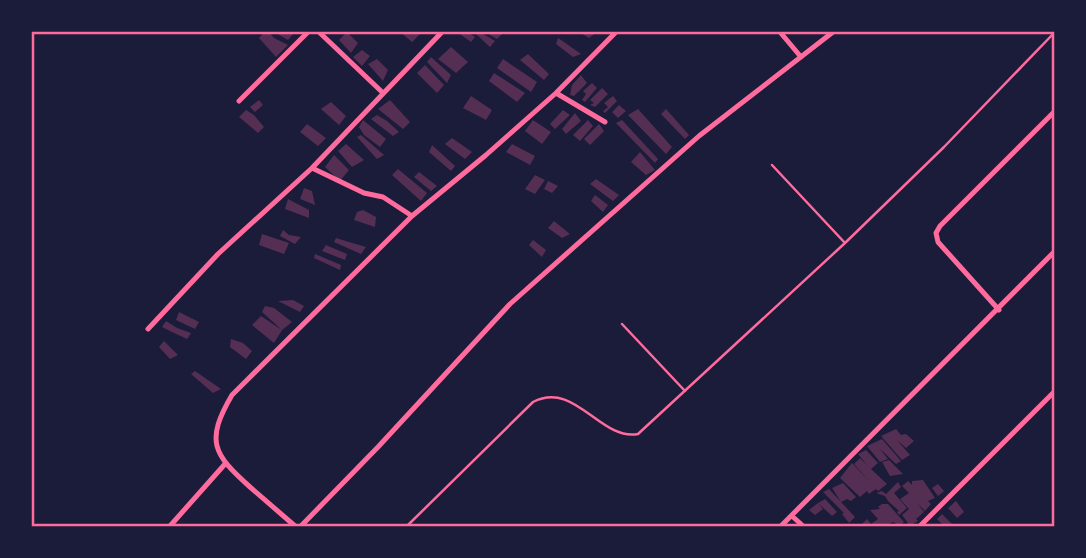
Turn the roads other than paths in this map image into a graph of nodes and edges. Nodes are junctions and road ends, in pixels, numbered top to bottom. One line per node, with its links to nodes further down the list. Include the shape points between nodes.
1 (308, 32): 11 (street)
2 (319, 32): 9 (street)
3 (442, 32): 9 (street)
4 (616, 32): 10 (street)
5 (780, 32): 8 (street)
6 (833, 32): 8 (street)
7 (1055, 33): 17 (lane)
8 (801, 57): 28 (street, via 699,136 510,304)
9 (382, 92): 15 (street)
10 (556, 93): 13 (street); 16 (street)
11 (239, 101)
12 (1055, 111): 19 (street, via 936,233 938,242)
13 (605, 122)
14 (772, 165): 17 (lane)
15 (312, 168): 16 (street, via 383,197); 21 (street, via 218,254)
16 (412, 216): 24 (street, via 232,395 217,426 218,449)
17 (845, 243): 22 (lane)
18 (1055, 252): 19 (street)
19 (999, 310): 25 (street)
20 (622, 324): 22 (lane)
21 (148, 330)
22 (685, 391): 29 (lane, via 638,434 631,435 558,396 542,397)
23 (1055, 392): 32 (street)
24 (225, 464): 26 (street); 27 (street)
25 (792, 516): 30 (street); 31 (street)
26 (170, 527)
27 (295, 527)
28 (301, 527)
29 (407, 527)
30 (781, 527)
31 (803, 527)
32 (920, 527)

